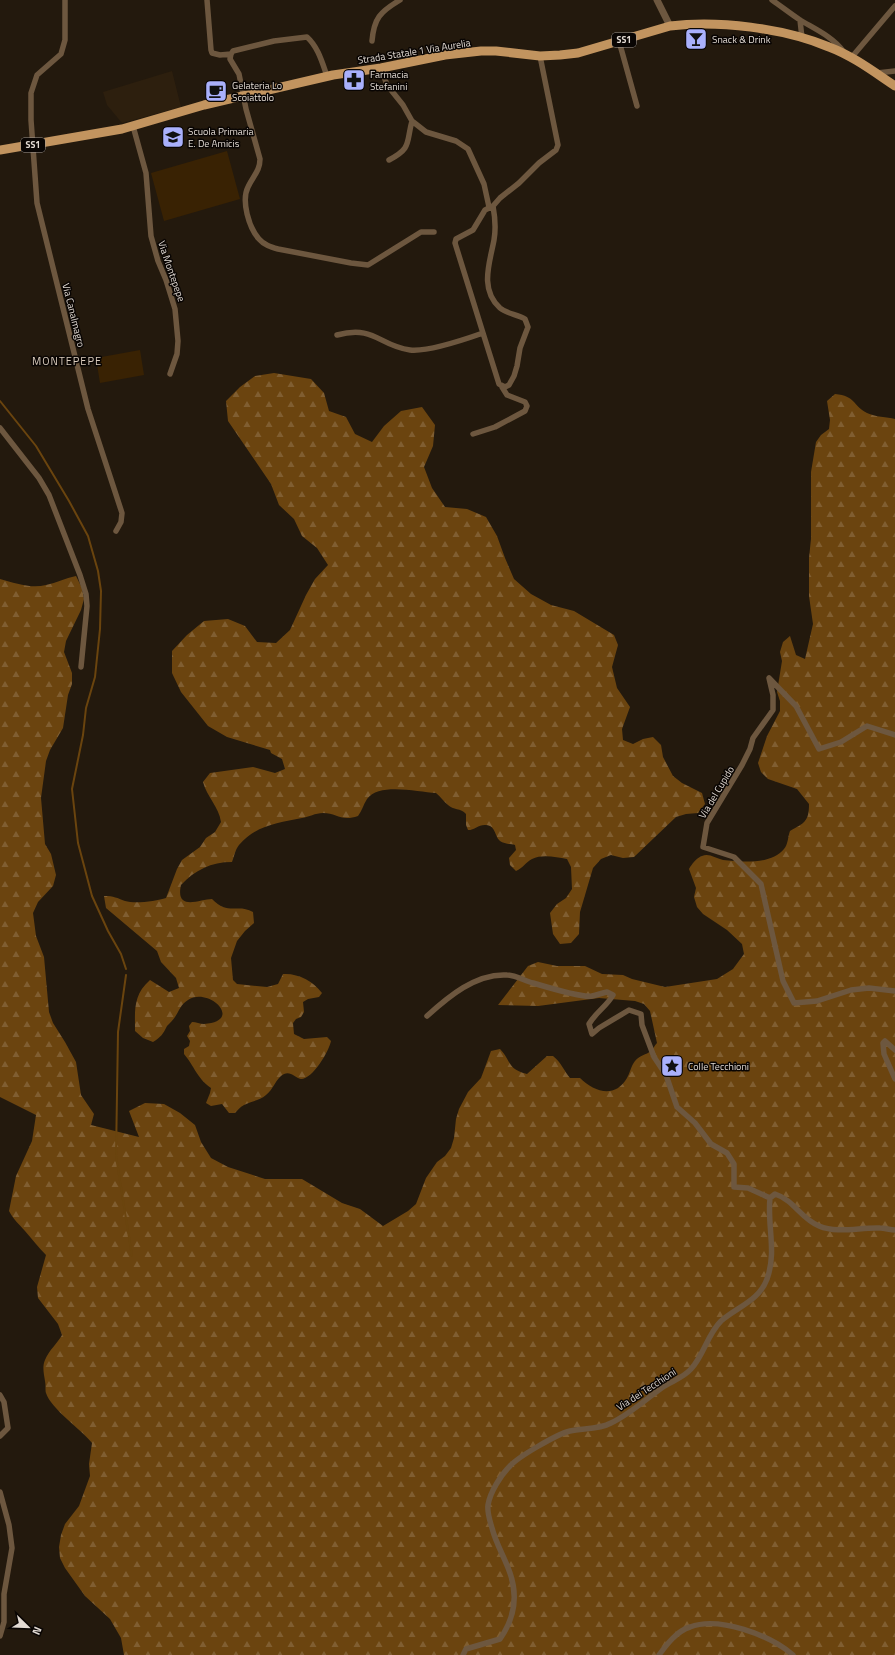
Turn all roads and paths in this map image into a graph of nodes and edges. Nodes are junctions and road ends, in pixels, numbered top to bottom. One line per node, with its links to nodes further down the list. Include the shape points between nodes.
1 (65, 0): 24 (street, Via Canalmagro, via 65,40 61,54 37,75 31,92)
2 (207, 0): 12 (street, via 212,53)
3 (400, 0): 10 (street, via 377,17)
4 (657, 0): 8 (street)
5 (772, 0): 7 (street)
6 (895, 6): 14 (street)
7 (800, 20): 9 (street); 14 (street, via 836,43)
8 (670, 26): 9 (main road, Strada Statale 1 Via Aurelia / SS1, via 736,26); 11 (main road, Strada Statale 1 Via Aurelia / SS1)
9 (802, 38): 14 (main road, Strada Statale 1 Via Aurelia / SS1)
10 (372, 41)
11 (619, 42): 13 (main road, Strada Statale 1 Via Aurelia / SS1, via 578,53); 21 (street)
12 (231, 54): 18 (street, via 233,51 274,41 307,37 314,45); 20 (street, via 230,59 239,74)
13 (540, 56): 15 (main road, Strada Statale 1 Via Aurelia / SS1, via 481,51 445,55); 27 (street, via 558,145 556,150)
14 (848, 56): 17 (main road, Strada Statale 1 Via Aurelia / SS1)
15 (381, 68): 18 (main road, Strada Statale 1 Via Aurelia / SS1); 22 (street, via 387,85)
16 (895, 72): 17 (street)
17 (875, 73): 19 (main road, Strada Statale 1 Via Aurelia / SS1)
18 (327, 76): 20 (main road, Strada Statale 1 Via Aurelia / SS1)
19 (895, 86)
20 (243, 96): 23 (main road, Strada Statale 1 Via Aurelia / SS1); 28 (street, via 260,159 258,170 246,193 246,207 255,234 264,243 284,250 351,264 368,265 421,232)
21 (636, 106)
22 (412, 121): 26 (street, via 405,149); 27 (street, via 426,132 456,141 468,149)
23 (133, 126): 24 (main road, Strada Statale 1 Via Aurelia / SS1); 31 (street, Via Montepepe, via 146,173 150,236 176,309 177,354)
24 (32, 145): 25 (main road, Strada Statale 1 Via Aurelia / SS1); 35 (street, Via Canalmagro, via 37,203 88,409 122,513)
25 (0, 150)
26 (389, 160)
27 (491, 207): 29 (street, via 485,210 473,230 456,239 455,243); 32 (street, via 495,232 487,278 492,297 505,312 525,319 528,327 514,376 509,384)
28 (434, 232)
29 (483, 333): 30 (street, via 419,350 401,348 370,334 353,332); 32 (street, via 497,381)
30 (337, 335)
31 (170, 374)
32 (502, 387): 34 (street, via 507,396 525,402 525,411 495,427)
33 (0, 428): 36 (street, via 49,495 80,575 87,606)
34 (473, 434)
35 (116, 531)
36 (81, 667)
37 (895, 735): 38 (street, Via del Cupido, via 867,726 842,742 819,749 796,706 769,678 773,710 753,738 742,765 706,823 703,847 734,857 761,884 783,981 794,1003 817,1001 851,990 869,988)
38 (895, 991)
39 (427, 1016): 42 (street, via 477,980 502,975 584,996 607,992 613,995 589,1024 592,1034 629,1010 641,1014 642,1025 654,1057 666,1075 677,1107 695,1123 711,1144 727,1153 734,1164 734,1187 748,1188)
40 (895, 1050): 41 (street, via 885,1041 883,1043 884,1054)
41 (895, 1079)
42 (770, 1198): 43 (street, via 775,1194 785,1197 804,1217 829,1230); 48 (street, Via dei Tecchioni, via 772,1249 766,1281 758,1294 721,1321 690,1370 610,1424 556,1436 510,1465 497,1484 488,1504 488,1512 511,1575 514,1593 513,1615 500,1639 466,1649)
43 (895, 1230)
44 (0, 1395): 45 (street, via 4,1402 8,1428)
45 (0, 1436)
46 (0, 1492): 47 (street, via 12,1548 4,1594 4,1622)
47 (0, 1636)
48 (463, 1655)
49 (659, 1655): 50 (street, via 678,1634 689,1627 706,1623 730,1626 751,1633 775,1643)
50 (793, 1655)

